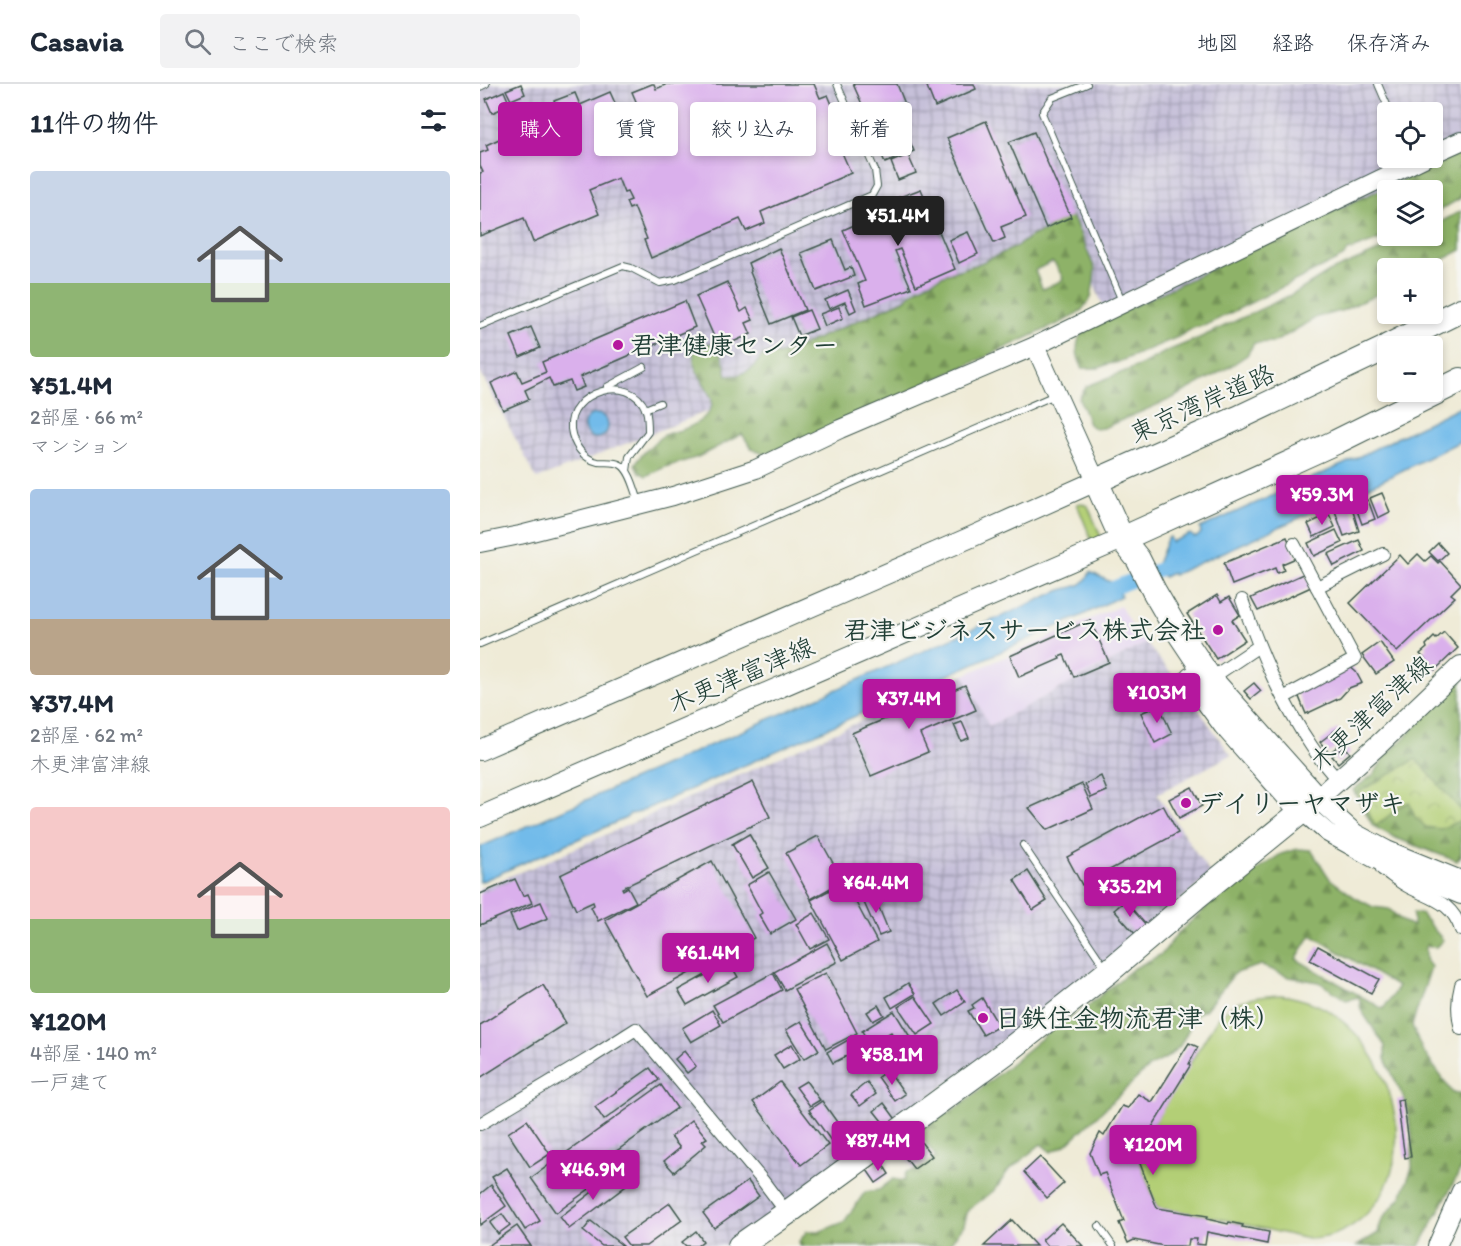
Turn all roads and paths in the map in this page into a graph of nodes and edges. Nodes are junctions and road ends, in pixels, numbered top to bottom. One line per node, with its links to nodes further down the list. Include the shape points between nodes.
1 (486, 84): 5 (lane)
2 (837, 84): 12 (lane, via 875,170 877,186 872,195 675,280 660,283 623,266)
3 (1087, 84): 10 (lane, via 1052,98 1042,113)
4 (1378, 84): 6 (lane)
5 (480, 87)
6 (1386, 102)
7 (1461, 141): 8 (street)
8 (1443, 149)
9 (1398, 168): 10 (street)
10 (1123, 304): 14 (street)
11 (1461, 310): 13 (highway, 東京湾岸道路)
12 (480, 326)
13 (1410, 336)
14 (1035, 346): 19 (street); 24 (street, via 756,469)
15 (1377, 352): 23 (highway, 東京湾岸道路)
16 (644, 367): 18 (lane)
17 (1461, 380): 27 (highway)
18 (602, 391): 21 (lane, via 625,390); 22 (lane, via 573,412 573,439 588,458 622,465)
19 (1057, 394): 23 (street); 32 (lane)
20 (660, 403): 21 (lane)
21 (645, 409): 22 (lane, via 648,432 629,458)
22 (627, 471): 24 (lane)
23 (1096, 482): 27 (highway); 37 (main road, 木更津富津線)
24 (640, 505): 25 (street)
25 (480, 543)
26 (1294, 543): 29 (street)
27 (1125, 546): 30 (highway, via 1138,559); 40 (main road, 木更津富津線)
28 (1383, 554): 29 (street)
29 (1317, 587): 36 (street, via 1355,659)
30 (1148, 593): 35 (highway); 39 (highway, via 1163,634 1214,710 1255,758)
31 (1242, 600): 33 (street)
32 (480, 644)
33 (1259, 646): 35 (street); 36 (street)
34 (1461, 666): 38 (main road, 木更津富津線)
35 (1210, 679): 39 (highway)
36 (1283, 698): 38 (street, via 1296,723)
37 (480, 750)
38 (1338, 780): 39 (main road, 木更津富津線)
39 (1309, 805): 42 (street, via 1328,833); 43 (street, via 1387,850); 46 (highway)
40 (480, 817)
41 (1023, 845): 46 (lane)
42 (1377, 860): 44 (street); 45 (street, via 1382,869 1404,885 1447,906)
43 (1461, 880)
44 (1461, 895)
45 (1461, 930)
46 (1108, 972): 51 (highway, via 1004,1054)
47 (1461, 985): 48 (street)
48 (1461, 1029)
49 (480, 1124): 51 (street, via 636,1029)
50 (1461, 1191): 55 (street)
51 (787, 1213): 53 (highway)
52 (1099, 1226): 54 (lane)
53 (740, 1246)
54 (1113, 1246)
55 (1437, 1246)

